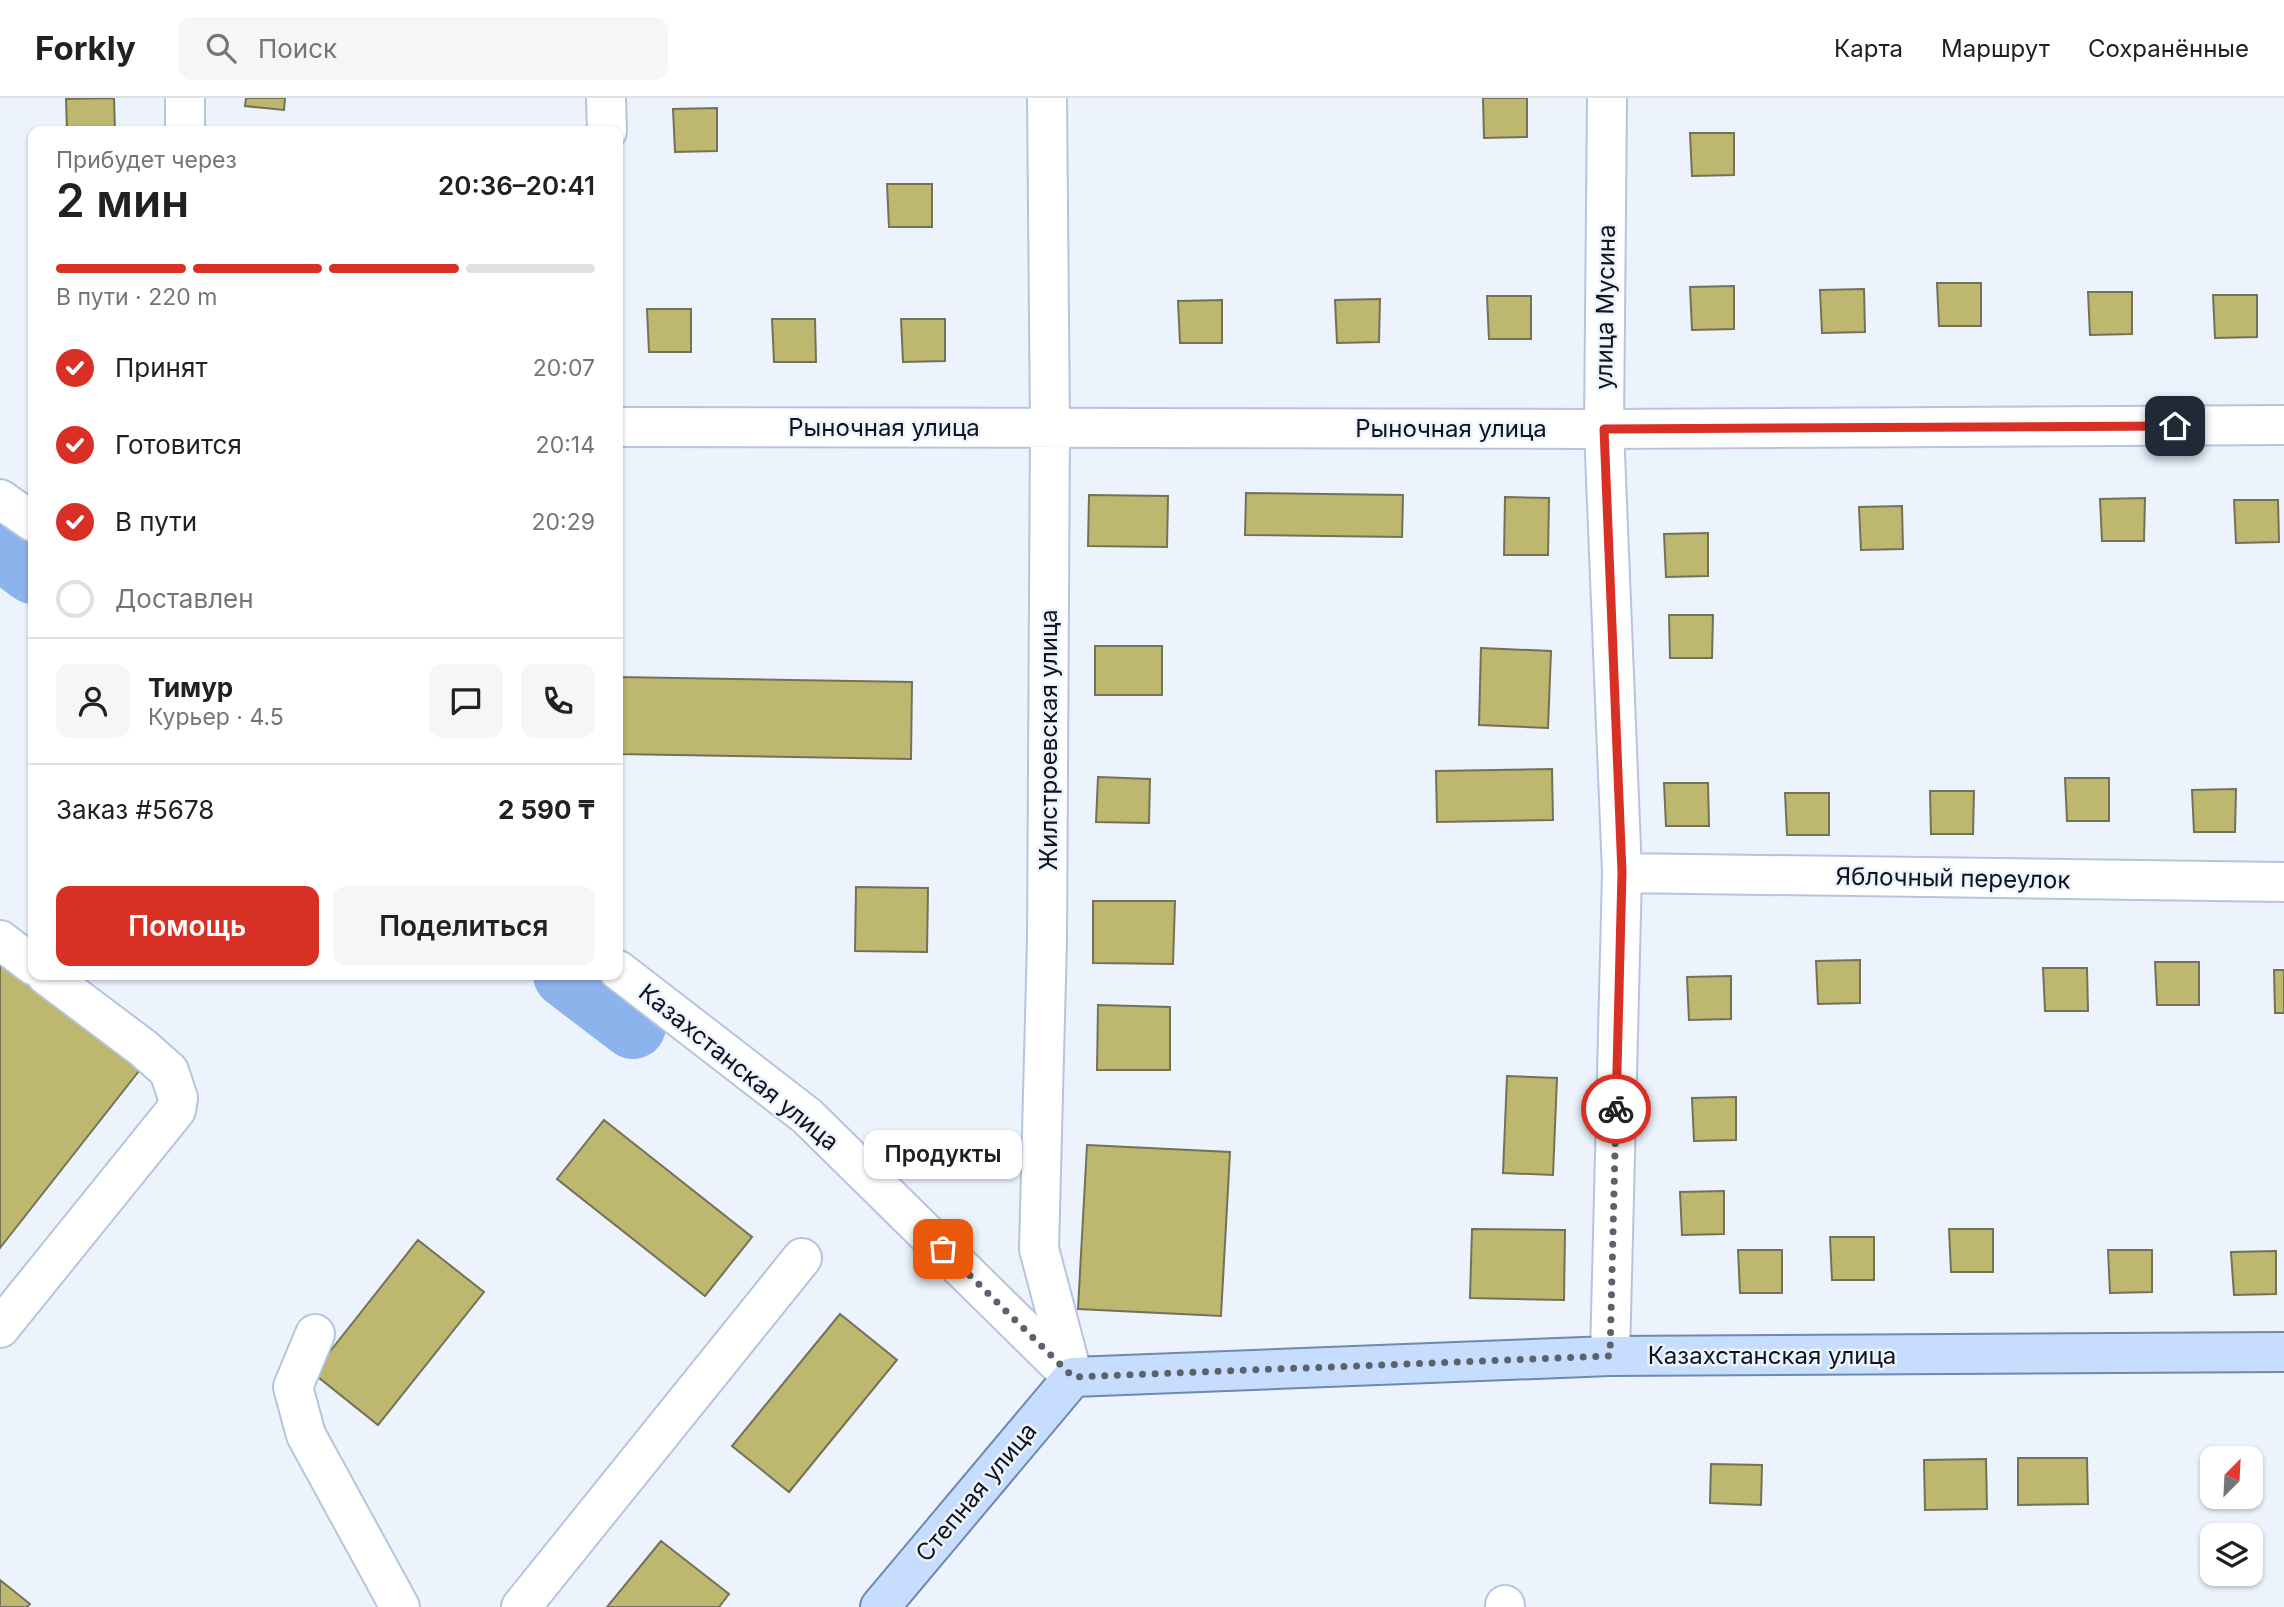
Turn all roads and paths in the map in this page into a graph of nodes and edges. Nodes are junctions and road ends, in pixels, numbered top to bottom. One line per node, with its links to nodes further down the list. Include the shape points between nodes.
1 (185, 98): 5 (street)
2 (606, 98): 6 (street)
3 (1047, 98): 9 (street, Жилстроевская улица)
4 (1607, 98): 10 (street, улица Мусина)
5 (185, 126)
6 (607, 126)
7 (2284, 425): 10 (street, Рыночная улица)
8 (623, 427): 9 (street, Рыночная улица)
9 (1050, 427): 10 (street, Рыночная улица); 24 (street, Жилстроевская улица, via 1047,953 1039,1249)
10 (1604, 429): 13 (street, улица Мусина)
11 (0, 499): 12 (street)
12 (28, 519)
13 (1622, 873): 14 (street, Яблочный переулок); 23 (street, улица Мусина)
14 (2284, 882)
15 (0, 940): 16 (street)
16 (28, 961)
17 (623, 974): 24 (street, Казахстанская улица, via 807,1116)
18 (53, 980): 20 (street, via 169,1071 178,1098 176,1110)
19 (802, 1258): 26 (street)
20 (0, 1328)
21 (315, 1334): 25 (street, via 293,1387 298,1411 306,1435)
22 (2284, 1352): 23 (main road, Казахстанская улица)
23 (1610, 1356): 24 (main road, Казахстанская улица)
24 (1073, 1377): 27 (main road, Степная улица)
25 (400, 1607)
26 (521, 1607)
27 (880, 1607)

